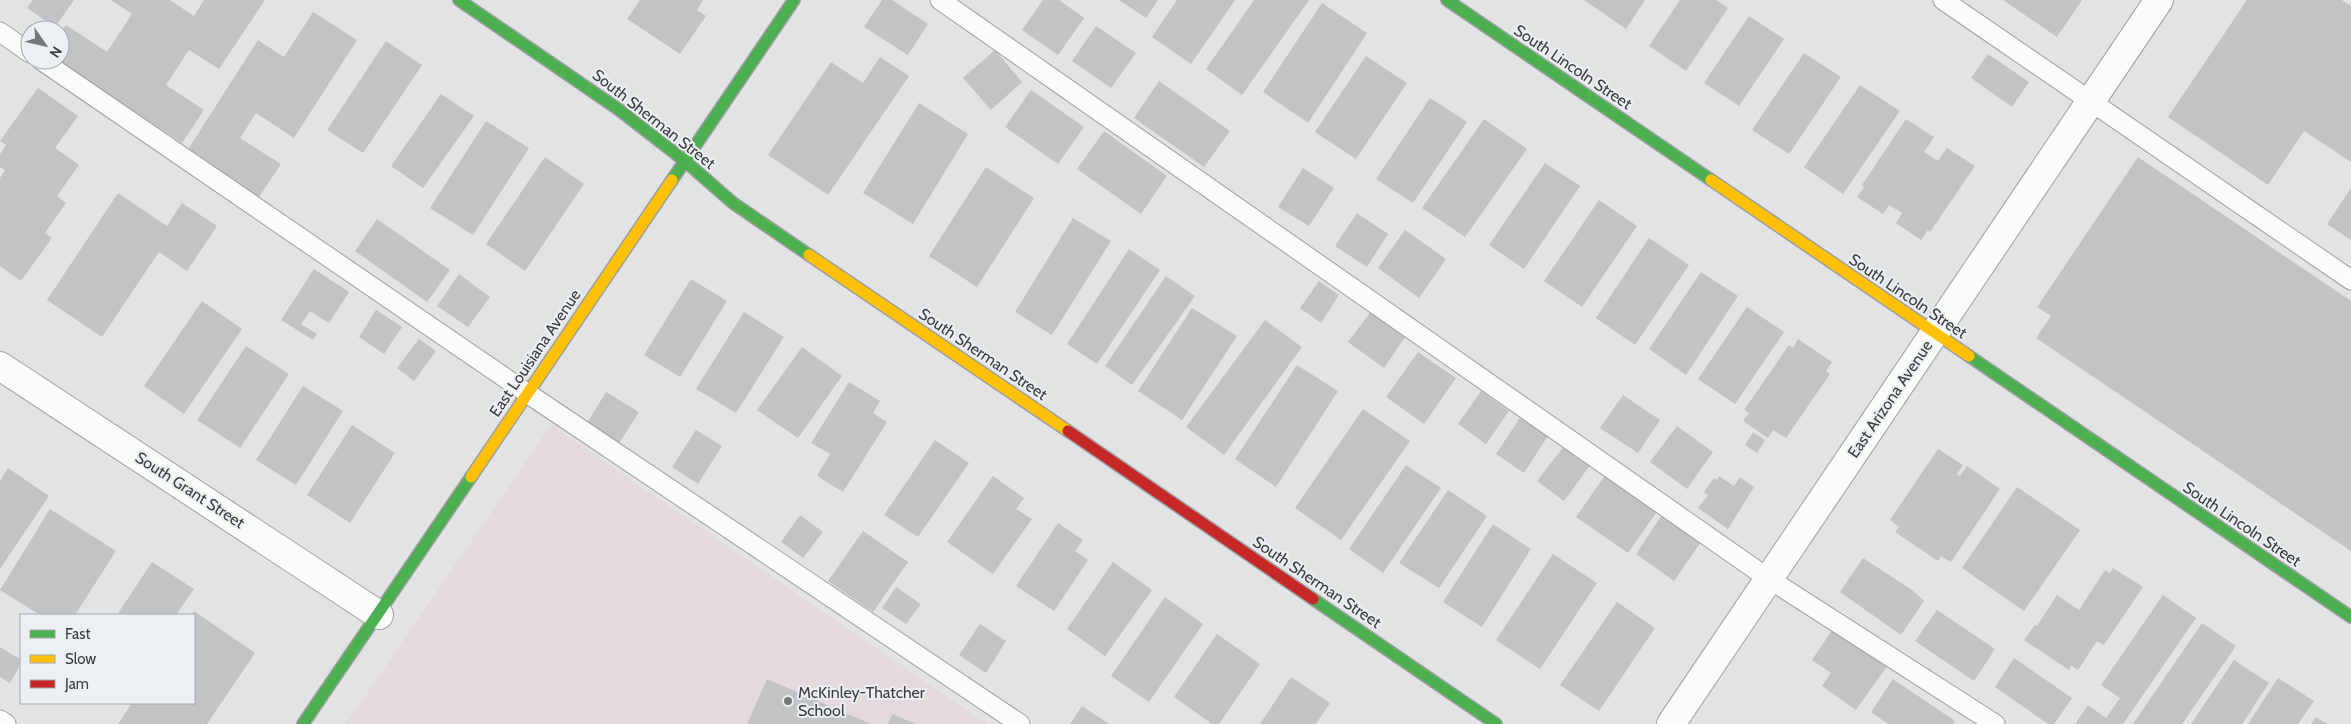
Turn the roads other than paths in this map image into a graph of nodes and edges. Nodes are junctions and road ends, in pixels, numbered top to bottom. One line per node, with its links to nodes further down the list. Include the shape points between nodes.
1 (459, 0): 11 (street, South Sherman Street, via 618,109)
2 (794, 0): 11 (street, East Louisiana Avenue)
3 (940, 0): 16 (lane)
4 (1447, 0): 13 (street, South Lincoln Street)
5 (1943, 0): 10 (lane)
6 (2159, 0): 10 (street, East Arizona Avenue)
7 (0, 32): 8 (lane)
8 (20, 45)
9 (56, 70): 15 (lane)
10 (2089, 102): 12 (lane); 13 (street, East Arizona Avenue)
11 (685, 161): 15 (street, East Louisiana Avenue); 23 (street, South Sherman Street, via 733,203)
12 (2351, 280)
13 (1934, 334): 16 (street, East Arizona Avenue); 18 (street, South Lincoln Street)
14 (0, 366): 17 (street, South Grant Street)
15 (527, 393): 17 (street, East Louisiana Avenue); 22 (lane)
16 (1769, 579): 24 (street, East Arizona Avenue); 25 (lane)
17 (379, 615): 21 (street, East Louisiana Avenue)
18 (2351, 618)
19 (0, 720): 20 (lane)
20 (6, 724)
21 (303, 724)
22 (1020, 724)
23 (1496, 724)
24 (1671, 724)
25 (1995, 724)

